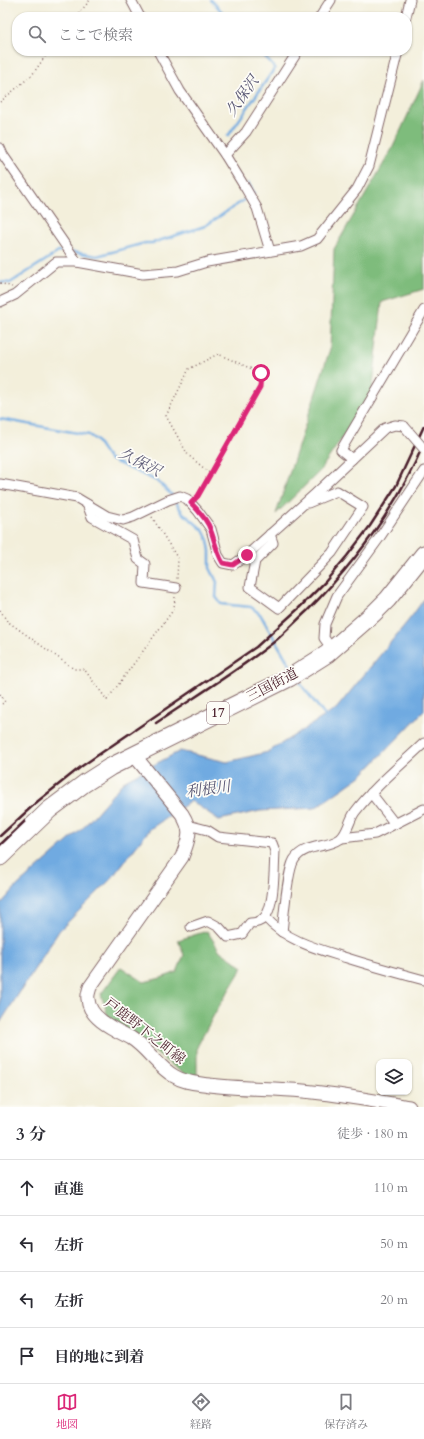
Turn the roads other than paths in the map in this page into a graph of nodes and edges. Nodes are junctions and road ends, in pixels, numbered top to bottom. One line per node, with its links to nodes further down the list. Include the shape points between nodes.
1 (131, 0): 4 (street)
2 (331, 0): 5 (street)
3 (410, 0): 6 (street)
4 (137, 12)
5 (323, 12)
6 (407, 12)
7 (161, 56): 11 (street, via 180,91)
8 (295, 56): 11 (street, via 246,132)
9 (397, 56): 12 (street, via 369,166 357,189 317,239 301,246)
10 (0, 148): 13 (street)
11 (225, 155): 12 (street, via 257,208)
12 (270, 251): 13 (street, via 207,262 178,271 143,274)
13 (77, 262): 14 (street, via 56,262 15,295)
14 (0, 302)
15 (424, 310): 17 (street, via 341,450)
16 (424, 449): 17 (street, bridge, via 404,426 395,425 384,428)
17 (352, 459): 21 (street)
18 (424, 472): 25 (street, via 337,596 325,624 324,638)
19 (0, 484): 20 (street, via 77,498)
20 (87, 504): 22 (street, via 107,516 123,520 180,496 198,510 211,529 218,555 223,563 233,565); 24 (street, via 92,517 133,540 138,559 145,564 144,583)
21 (301, 506): 22 (street); 22 (street, via 337,490 363,507 332,553 279,608 250,587 255,561 273,543)
22 (270, 534)
23 (424, 554): 25 (highway, 三国街道 / 17, via 388,599)
24 (176, 588)
25 (332, 649): 27 (highway, 三国街道 / 17, via 289,678)
26 (424, 743): 28 (street)
27 (137, 759): 30 (main road); 33 (highway, 三国街道 / 17, via 110,767 85,783 49,810)
28 (371, 793): 31 (street); 32 (street, via 353,814)
29 (424, 809): 31 (street)
30 (185, 819): 34 (street, via 218,837 272,844 275,851 271,904); 38 (main road, 戸鹿野下之町線, via 189,838 182,857 90,987 90,1007 97,1016 133,1040 174,1076 188,1082 234,1088 330,1094)
31 (395, 824): 32 (street, via 375,834)
32 (342, 838): 36 (street, via 304,850 299,854 290,872)
33 (0, 857)
34 (265, 918): 35 (street, via 257,923 250,923 242,934 228,936 208,920); 36 (street)
35 (191, 927)
36 (282, 932): 37 (street, via 290,938 324,951)
37 (424, 980)
38 (409, 1107)

